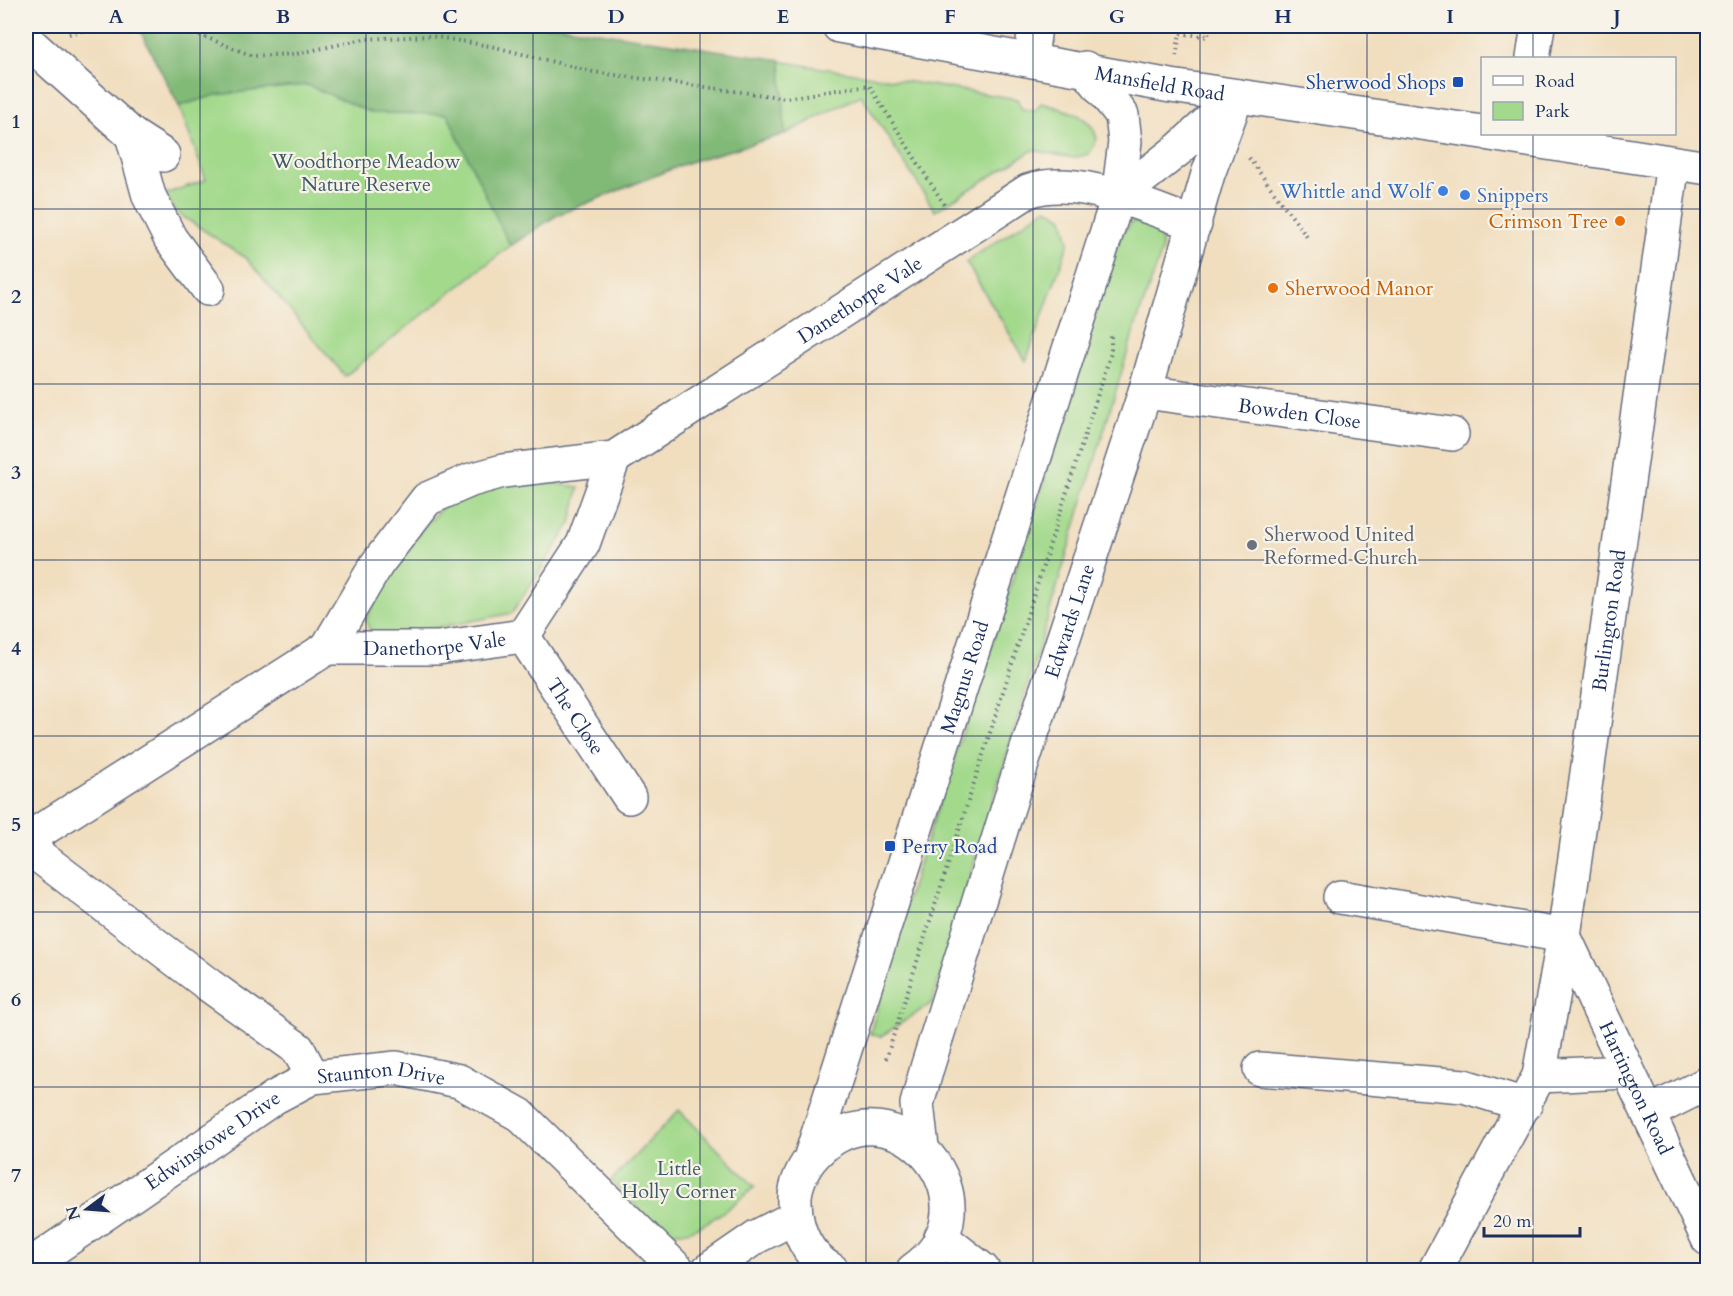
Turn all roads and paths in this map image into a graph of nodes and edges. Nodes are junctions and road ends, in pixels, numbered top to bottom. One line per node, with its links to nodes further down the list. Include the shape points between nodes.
1 (177, 26): 21 (path, via 253,56 296,54 364,39 431,36 495,47 593,72 786,98 869,85)
2 (839, 26): 8 (main road, Mansfield Road)
3 (1035, 26): 8 (main road)
4 (1209, 26): 10 (path, via 1208,37 1180,33)
5 (1538, 26): 7 (main road)
6 (26, 40): 13 (main road)
7 (1533, 57)
8 (1031, 59): 9 (main road, Mansfield Road)
9 (1085, 68): 10 (main road, Mansfield Road); 19 (main road, Magnus Road, via 1122,115 1125,142)
10 (1171, 86): 11 (main road, Mansfield Road)
11 (1232, 105): 12 (main road, Mansfield Road); 19 (main road); 20 (main road, Edwards Lane); 22 (path, via 1250,159)
12 (1481, 132)
13 (132, 135): 16 (main road); 23 (main road, via 159,217)
14 (1506, 135): 15 (main road)
15 (1523, 136): 17 (main road)
16 (163, 155)
17 (1672, 163): 18 (main road); 34 (main road, Burlington Road)
18 (1707, 168)
19 (1118, 197): 20 (main road, Danethorpe Vale); 21 (main road, Danethorpe Vale, via 1043,186 1028,191); 35 (main road, Magnus Road)
20 (1195, 224): 25 (main road, Edwards Lane)
21 (963, 235): 27 (main road, Danethorpe Vale)
22 (1307, 237)
23 (208, 289)
24 (1111, 330): 36 (path, via 1111,353)
25 (1145, 392): 26 (main road, Bowden Close); 37 (main road, Edwards Lane)
26 (1452, 434)
27 (614, 458): 28 (main road, Danethorpe Vale, via 582,544); 29 (main road, Danethorpe Vale, via 503,471 427,499 377,564)
28 (522, 636): 29 (main road, Danethorpe Vale, via 438,648); 30 (main road, The Close)
29 (327, 648): 31 (main road, Danethorpe Vale)
30 (629, 797)
31 (26, 840)
32 (26, 846): 41 (main road, Staunton Drive, via 298,1049)
33 (1340, 897): 34 (main road)
34 (1564, 936): 39 (main road, Hartington Road); 40 (main road, Burlington Road)
35 (846, 1050): 36 (path); 46 (main road, Magnus Road)
36 (886, 1059): 37 (path)
37 (927, 1068): 45 (main road, Edwards Lane, via 917,1104)
38 (1260, 1069): 43 (main road, via 1464,1086)
39 (1627, 1072): 40 (main road); 44 (main road, Hartington Road)
40 (1539, 1076): 43 (main road, Burlington Road)
41 (313, 1077): 50 (main road, Edwinstowe Drive, via 275,1097); 51 (main road, Staunton Drive, via 396,1068 459,1081 520,1115)
42 (1707, 1083): 44 (main road)
43 (1525, 1105): 56 (main road, Burlington Road)
44 (1648, 1113): 49 (main road, Hartington Road)
45 (922, 1147): 46 (main road, via 894,1132 868,1128 850,1131 826,1143); 48 (main road, via 941,1172 948,1199 948,1218)
46 (810, 1159): 47 (main road, Magnus Road, via 794,1197)
47 (795, 1217): 52 (main road, via 756,1237); 53 (main road, via 804,1243 822,1265)
48 (941, 1237): 54 (main road, via 927,1261); 55 (main road)
49 (1707, 1239)
50 (26, 1268)
51 (678, 1270)
52 (708, 1270)
53 (832, 1270)
54 (913, 1270)
55 (982, 1270)
56 (1435, 1270)

